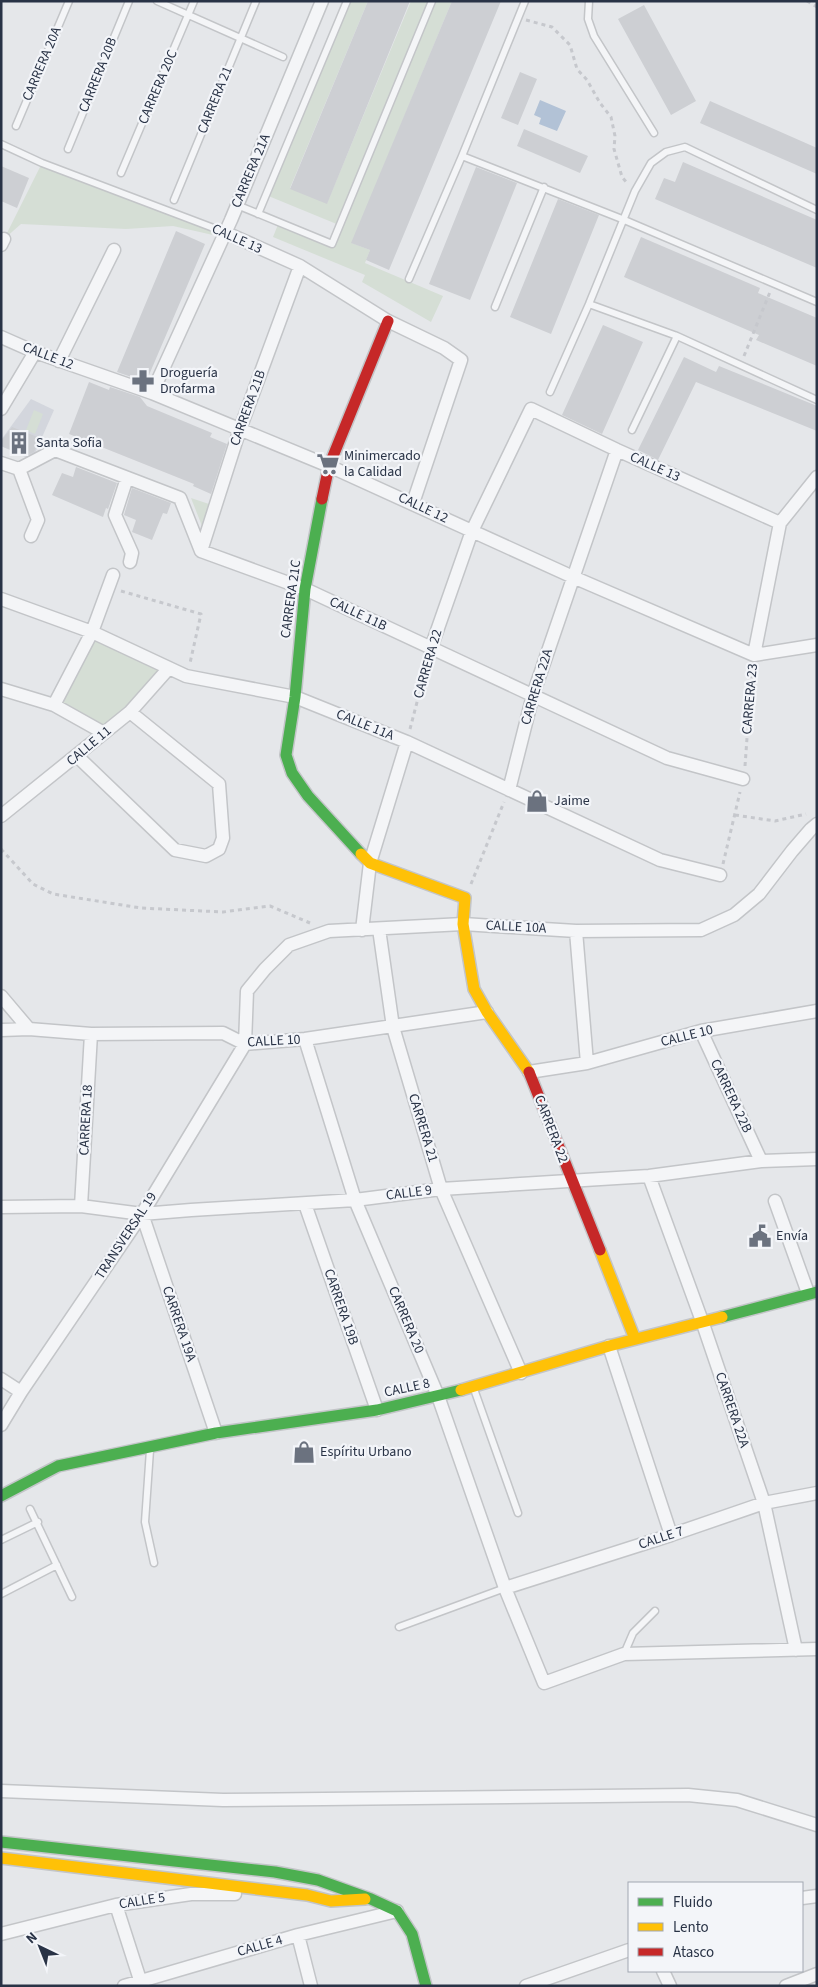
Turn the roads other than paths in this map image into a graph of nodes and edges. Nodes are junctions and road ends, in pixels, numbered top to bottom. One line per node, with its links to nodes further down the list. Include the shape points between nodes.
1 (69, 1): 14 (lane, CARRERA 20A)
2 (129, 1): 17 (lane, CARRERA 20B)
3 (156, 1): 11 (lane)
4 (194, 1): 11 (lane, CARRERA 20C)
5 (256, 1): 12 (lane, CARRERA 21)
6 (322, 1): 22 (street, CARRERA 21A)
7 (347, 1): 24 (lane)
8 (432, 1): 24 (lane, via 332,244)
9 (525, 1): 18 (lane)
10 (589, 1): 15 (lane, via 588,19 594,36)
11 (188, 15): 12 (lane); 19 (lane, CARRERA 20C)
12 (240, 38): 13 (lane); 21 (lane, CARRERA 21)
13 (284, 56)
14 (16, 126)
15 (654, 134)
16 (1, 144): 26 (lane, CALLE 13, via 42,163)
17 (68, 149)
18 (462, 156): 20 (lane); 29 (lane)
19 (121, 173)
20 (544, 187): 25 (lane); 32 (lane)
21 (174, 200)
22 (237, 205): 24 (lane); 26 (street, CARRERA 21A)
23 (817, 210): 25 (lane, via 685,147 666,152 651,162)
24 (258, 214)
25 (622, 219): 30 (lane); 31 (lane)
26 (224, 232): 28 (street, CALLE 13); 39 (street, CARRERA 21A)
27 (114, 250): 37 (street)
28 (300, 266): 33 (street, CALLE 13); 43 (street, CARRERA 21B)
29 (409, 279)
30 (817, 302)
31 (589, 304): 34 (lane); 38 (lane)
32 (495, 307)
33 (388, 321): 47 (street, CARRERA 21C); 51 (street, CALLE 13, via 444,348 461,360)
34 (677, 336): 40 (lane); 44 (lane)
35 (1, 338): 36 (street, CALLE 12)
36 (35, 352): 37 (street, CALLE 12); 41 (street)
37 (59, 361): 39 (street, CALLE 12)
38 (550, 392)
39 (152, 393): 43 (street, CALLE 12)
40 (817, 400)
41 (1, 409)
42 (531, 409): 45 (street, CALLE 13); 53 (street, CARRERA 22)
43 (240, 429): 47 (street, CALLE 12); 55 (street, CARRERA 21B)
44 (632, 430)
45 (617, 450): 52 (street, CALLE 13); 58 (street, CARRERA 22A)
46 (1, 463): 48 (street)
47 (329, 466): 51 (street, CALLE 12); 59 (street, CARRERA 21C)
48 (19, 469): 50 (street, via 55,450); 54 (street, via 38,520)
49 (817, 477): 52 (street)
50 (128, 478): 55 (street, via 180,498); 56 (street, via 115,515 132,553)
51 (413, 503): 53 (street, CALLE 12)
52 (780, 523): 64 (street, CARRERA 23)
53 (472, 531): 58 (street, CALLE 12); 63 (street, CARRERA 22)
54 (31, 536)
55 (201, 551): 59 (street, CALLE 11B)
56 (130, 562)
57 (113, 575): 61 (street)
58 (574, 577): 64 (street, CALLE 12); 67 (street, CARRERA 22A)
59 (305, 589): 63 (street, CALLE 11B); 68 (street, CARRERA 21C)
60 (1, 599): 61 (street, CALLE 11A)
61 (92, 632): 65 (street, CALLE 11A); 69 (street)
62 (817, 645): 64 (street)
63 (431, 648): 67 (street, CALLE 11B)
64 (754, 654)
65 (169, 668): 68 (street, CALLE 11A, via 186,676); 70 (street, CALLE 11)
66 (1, 689): 69 (street)
67 (533, 695): 74 (street, CALLE 11B, via 667,758); 75 (street, CARRERA 22A)
68 (295, 697): 72 (street, CALLE 11A); 78 (street, CARRERA 21C, via 286,755 292,773 308,796)
69 (54, 705): 71 (street)
70 (130, 712): 71 (street, CALLE 11); 73 (street, via 219,784 223,838 219,849 206,856 175,850)
71 (104, 733): 73 (street, CALLE 11)
72 (407, 742): 75 (street, CALLE 11A); 78 (street)
73 (77, 756): 76 (street, CALLE 11)
74 (744, 779)
75 (510, 790): 79 (street, CALLE 11A, via 660,860)
76 (1, 816)
77 (817, 824): 83 (street, CALLE 10A, via 759,894 734,915 701,930)
78 (370, 863): 80 (street, via 465,898); 82 (street)
79 (720, 875)
80 (462, 924): 81 (street, CALLE 10A); 83 (street, CALLE 10A); 86 (street, CARRERA 22, via 474,989)
81 (379, 929): 82 (street, CALLE 10A); 87 (street, CARRERA 21)
82 (362, 930): 93 (street, CALLE 10A, via 329,931 289,945 247,991)
83 (576, 931): 94 (street)
84 (1, 996): 88 (street)
85 (817, 1011): 90 (street, CALLE 10)
86 (487, 1012): 87 (street, CALLE 10); 95 (street, CARRERA 22)
87 (393, 1027): 92 (street, CALLE 10); 100 (street, CARRERA 21)
88 (29, 1029): 89 (street, CALLE 10); 91 (street, CALLE 10)
89 (1, 1030)
90 (701, 1031): 94 (street, CALLE 10); 97 (street, CARRERA 22B)
91 (91, 1034): 93 (street, CALLE 10, via 223,1034); 104 (street, CARRERA 18)
92 (305, 1039): 93 (street, CALLE 10); 101 (street, CARRERA 20)
93 (245, 1044): 106 (street, TRANSVERSAL 19)
94 (587, 1063): 95 (street, CALLE 10)
95 (529, 1072): 99 (street, CARRERA 22)
96 (817, 1159): 97 (street, CALLE 9)
97 (761, 1161): 98 (street, CALLE 9)
98 (649, 1176): 99 (street, CALLE 9); 108 (street, CARRERA 22A)
99 (571, 1180): 100 (street, CALLE 9); 109 (street, CARRERA 22)
100 (441, 1189): 101 (street, CALLE 9); 111 (street, CARRERA 21)
101 (355, 1200): 103 (street, CALLE 9); 115 (street, CARRERA 20)
102 (775, 1201): 107 (street)
103 (305, 1204): 106 (street, CALLE 9); 116 (street, CARRERA 19B)
104 (81, 1206): 105 (street, CALLE 9); 106 (street, CALLE 9)
105 (1, 1207)
106 (142, 1214): 114 (street, TRANSVERSAL 19); 118 (street, CARRERA 19A)
107 (813, 1293): 108 (street, CALLE 8)
108 (702, 1321): 109 (street, CALLE 8); 122 (street, CARRERA 22A)
109 (635, 1339): 110 (street, CALLE 8)
110 (609, 1346): 111 (street, CALLE 8); 126 (street)
111 (521, 1373): 113 (street, CALLE 8)
112 (1, 1379): 114 (street)
113 (474, 1388): 115 (street, CALLE 8); 124 (lane)
114 (21, 1392): 117 (street, TRANSVERSAL 19)
115 (438, 1396): 116 (street, CALLE 8); 130 (street, CARRERA 20)
116 (377, 1410): 118 (street, CALLE 8)
117 (1, 1425)
118 (216, 1433): 119 (street, CALLE 8)
119 (150, 1446): 121 (street, CALLE 8, via 58,1466); 128 (lane, via 145,1522)
120 (817, 1492): 122 (street, CALLE 7)
121 (1, 1496)
122 (764, 1503): 126 (street, CALLE 7); 136 (street, CARRERA 22A)
123 (30, 1509): 125 (lane)
124 (518, 1513)
125 (38, 1522): 127 (lane); 129 (lane)
126 (671, 1535): 130 (street, CALLE 7)
127 (1, 1540)
128 (154, 1563)
129 (57, 1565): 131 (lane); 132 (lane)
130 (505, 1588): 134 (lane); 137 (street, CARRERA 20, via 544,1683)
131 (1, 1594)
132 (72, 1597)
133 (655, 1611): 137 (lane, via 633,1633)
134 (399, 1628)
135 (817, 1649): 136 (street)
136 (796, 1650): 137 (street)
137 (624, 1654)
138 (1, 1791): 139 (street, via 223,1800 688,1795 737,1800)
139 (817, 1825)
140 (1, 1842): 145 (street, via 275,1872 318,1880)
141 (1, 1858): 142 (street)
142 (285, 1894): 145 (street, via 331,1901); 146 (street, CALLE 5, via 191,1894)
143 (817, 1896): 144 (street)
144 (803, 1898)
145 (371, 1899): 147 (street)
146 (116, 1905): 148 (street, CALLE 5); 153 (street)
147 (397, 1911): 149 (street, CALLE 4); 156 (street, via 412,1934)
148 (1, 1934)
149 (298, 1935): 153 (street, CALLE 4); 155 (street)
150 (628, 1950): 157 (street)
151 (663, 1972): 158 (street)
152 (817, 1974): 159 (street)
153 (141, 1983): 154 (street, CALLE 4)
154 (124, 1986)
155 (311, 1986)
156 (426, 1986)
157 (526, 1986)
158 (670, 1986)
159 (786, 1986)

